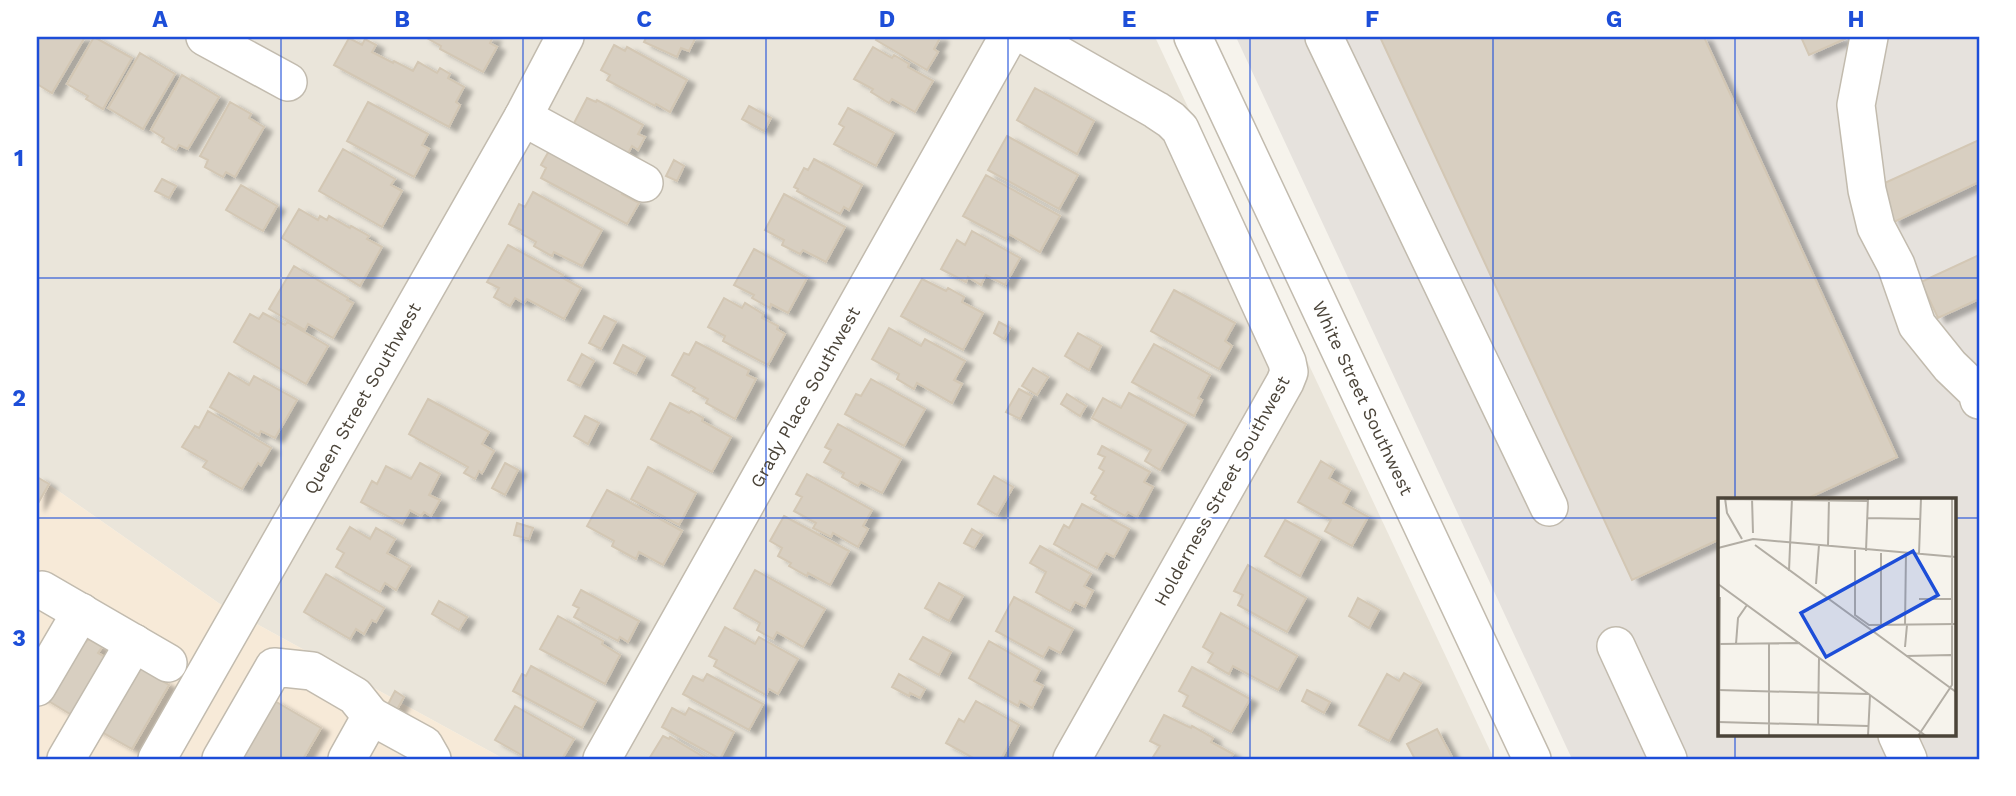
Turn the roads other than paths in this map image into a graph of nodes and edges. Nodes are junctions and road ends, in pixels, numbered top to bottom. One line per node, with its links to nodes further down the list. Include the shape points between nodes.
1 (205, 37): 8 (street)
2 (565, 37): 9 (street, Queen Street Southwest)
3 (1008, 37): 28 (street, Grady Place Southwest)
4 (1028, 37): 29 (street, Holderness Street Southwest, via 1156,110 1180,130 1289,372)
5 (1193, 37): 30 (street, White Street Southwest)
6 (1324, 37): 12 (street)
7 (1869, 37): 11 (street, via 1856,105 1867,190 1877,227 1917,325 1977,392)
8 (288, 82)
9 (523, 117): 10 (street); 15 (street, Queen Street Southwest)
10 (644, 183)
11 (1979, 400)
12 (1549, 507)
13 (43, 590): 14 (street)
14 (81, 612): 16 (street); 20 (street)
15 (230, 631): 19 (street); 24 (street, Queen Street Southwest)
16 (134, 643): 18 (street); 23 (street)
17 (1616, 646): 31 (street)
18 (168, 663)
19 (274, 667): 21 (street, via 312,671 355,696); 25 (street)
20 (37, 687)
21 (371, 716): 26 (street); 27 (street, via 424,745)
22 (1897, 736): 32 (street)
23 (66, 759)
24 (157, 759)
25 (221, 759)
26 (347, 759)
27 (432, 759)
28 (602, 759)
29 (1072, 759)
30 (1532, 759)
31 (1668, 759)
32 (1908, 759)

